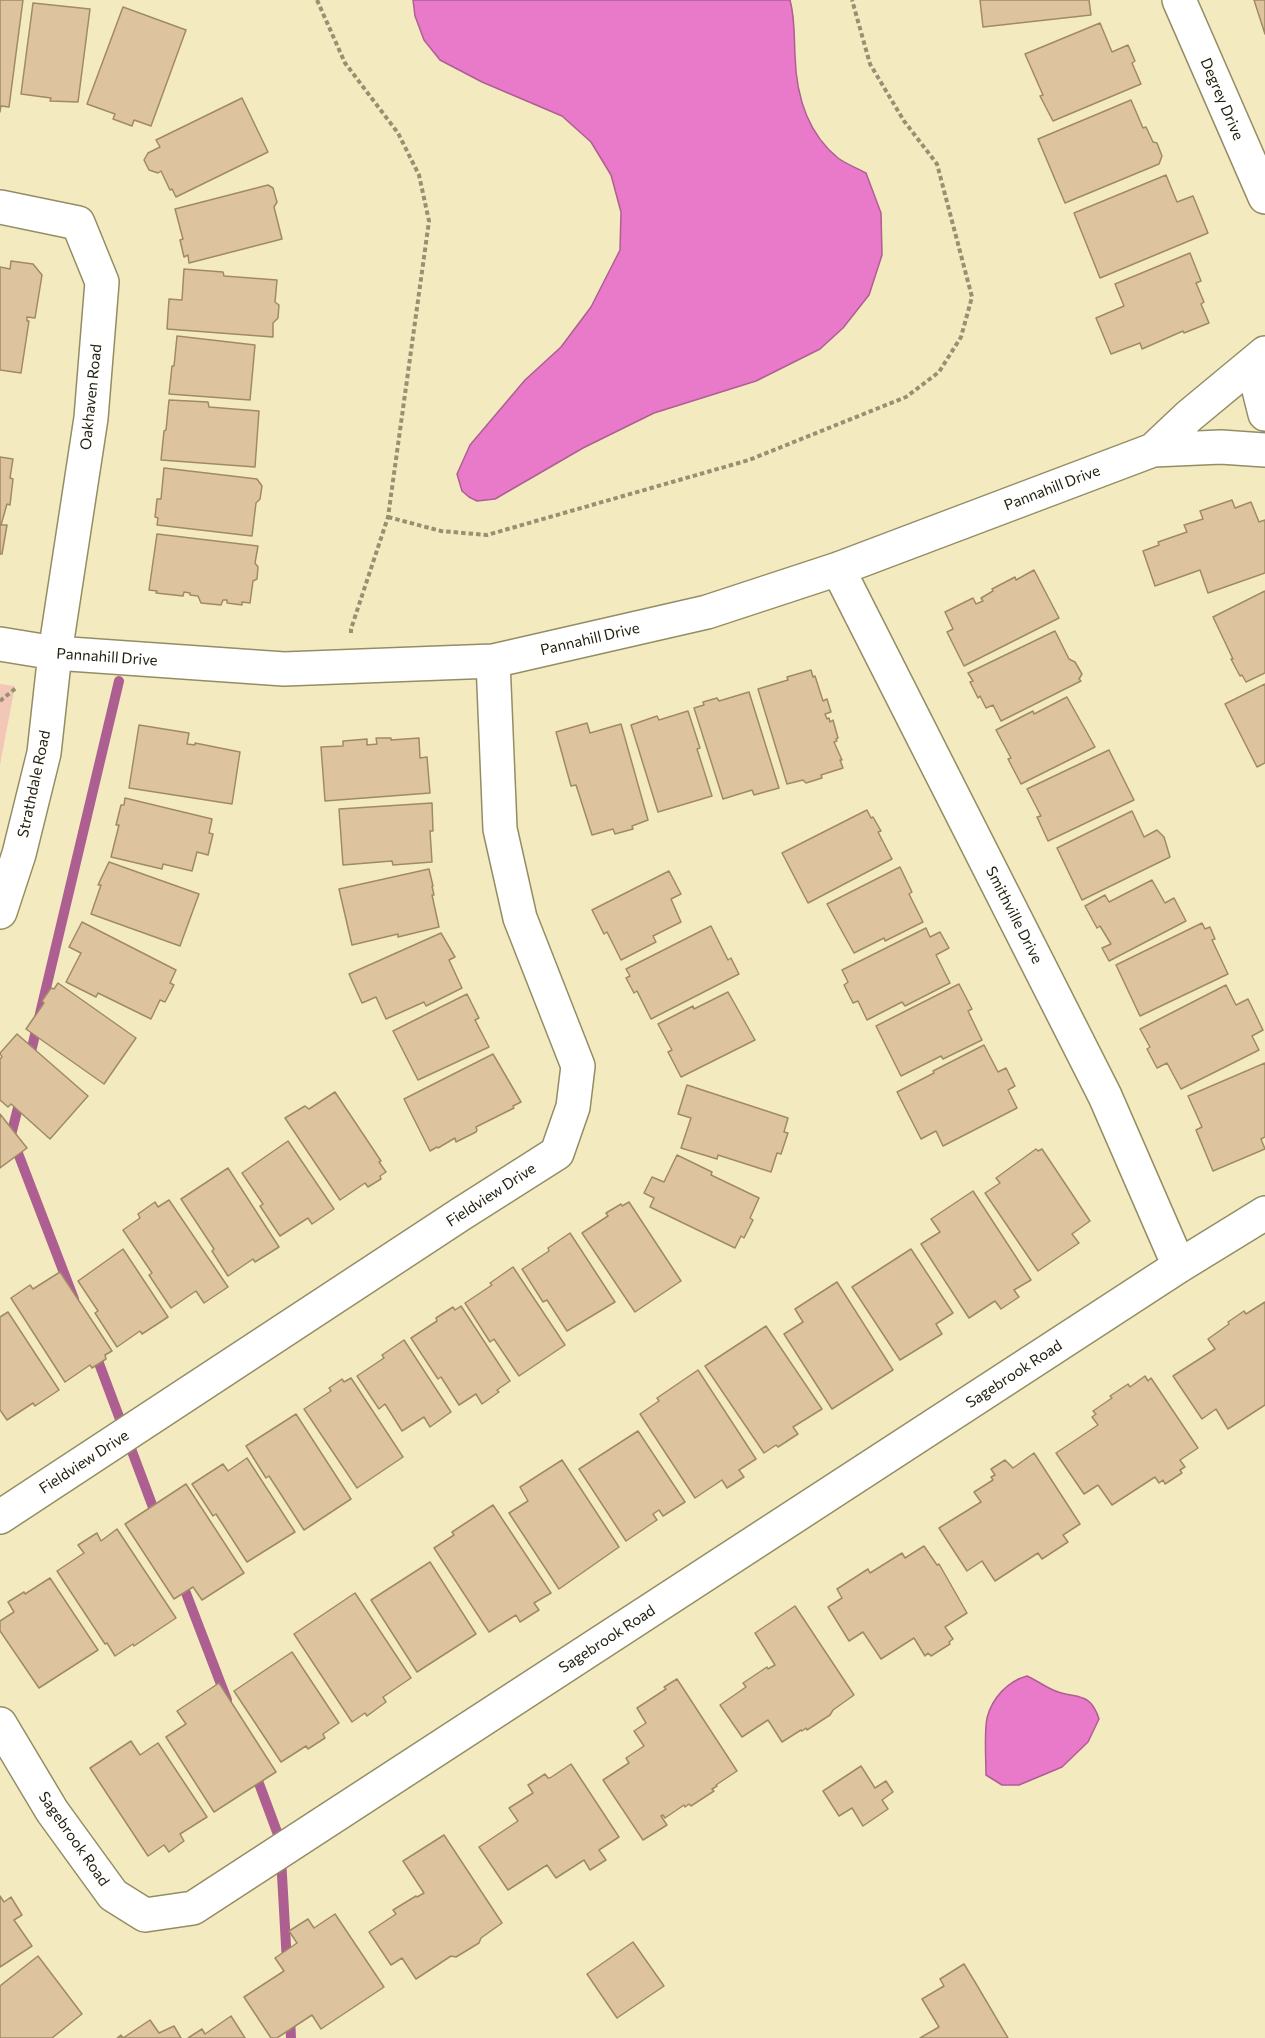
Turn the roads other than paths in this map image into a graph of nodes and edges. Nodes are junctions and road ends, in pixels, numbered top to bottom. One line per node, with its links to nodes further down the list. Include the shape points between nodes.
1 (1179, 0): 2 (street, Degrey Drive)
2 (1265, 197)
3 (0, 207): 11 (street, Oakhaven Road, via 78,223 102,282 91,418)
4 (1265, 353): 7 (street, Pannahill Drive)
5 (1265, 363): 6 (street, via 1259,390)
6 (1265, 414)
7 (1153, 450): 8 (street, Pannahill Drive); 9 (street, Pannahill Drive)
8 (1265, 450)
9 (838, 569): 12 (street, Pannahill Drive, via 707,612); 15 (street, Smithville Drive, via 1107,1100)
10 (0, 644): 11 (street, Pannahill Drive)
11 (55, 653): 12 (street, Pannahill Drive, via 284,669); 13 (street, Strathdale Road, via 44,753)
12 (493, 661): 16 (street, Fieldview Drive, via 500,829 520,918 578,1066 573,1107 557,1153)
13 (0, 912)
14 (1265, 1213): 15 (street, Sagebrook Road)
15 (1179, 1266): 17 (street, Sagebrook Road, via 193,1908 145,1915 113,1895 52,1811)
16 (0, 1518)
17 (0, 1724)

